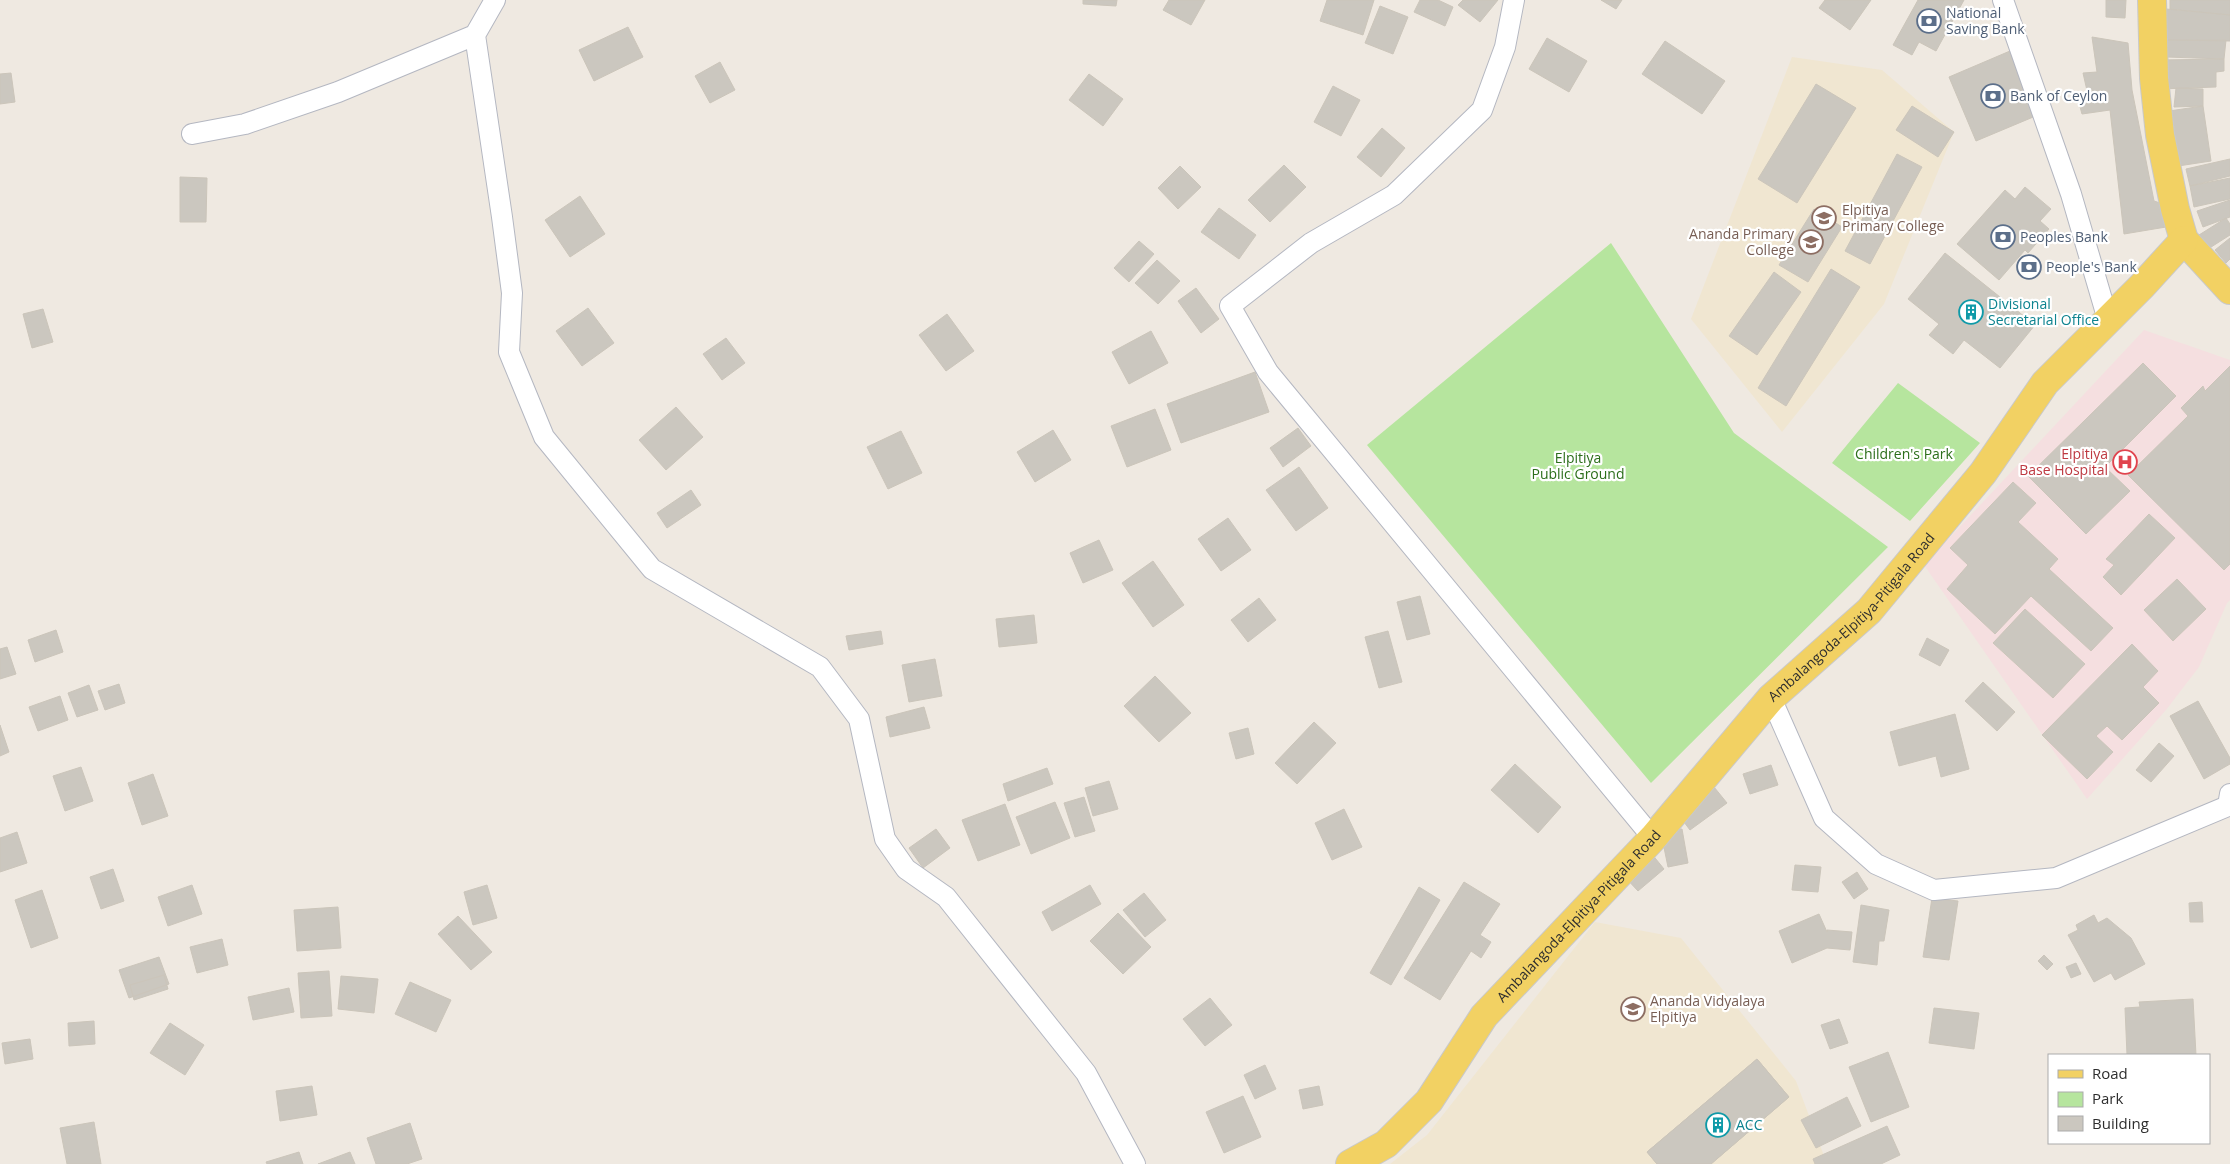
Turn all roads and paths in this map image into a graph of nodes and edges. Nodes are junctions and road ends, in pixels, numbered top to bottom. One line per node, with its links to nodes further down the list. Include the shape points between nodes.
1 (495, 0): 5 (street)
2 (1514, 0): 12 (street, via 1505,47 1482,110 1394,195 1311,243 1230,306 1268,372)
3 (2003, 0): 9 (street, via 2071,194)
4 (2152, 0): 7 (main road, via 2154,78 2160,135)
5 (474, 35): 6 (street, via 338,92 245,124); 13 (street, via 512,293 509,352 544,437 652,568 820,667 859,719 885,839 906,869 946,897 1086,1073)
6 (192, 134)
7 (2184, 240): 8 (main road); 9 (main road, Ambalangoda-Elpitiya-Pitigala Road)
8 (2230, 290)
9 (2108, 320): 10 (main road, Ambalangoda-Elpitiya-Pitigala Road, via 2045,383 1983,473 1869,611)
10 (1771, 698): 11 (street, via 1824,818 1876,864 1934,890 2056,878 2228,806); 12 (main road, Ambalangoda-Elpitiya-Pitigala Road)
11 (2230, 794)
12 (1653, 838): 14 (main road, Ambalangoda-Elpitiya-Pitigala Road, via 1484,1016 1429,1102 1386,1144)
13 (1135, 1164)
14 (1350, 1164)

